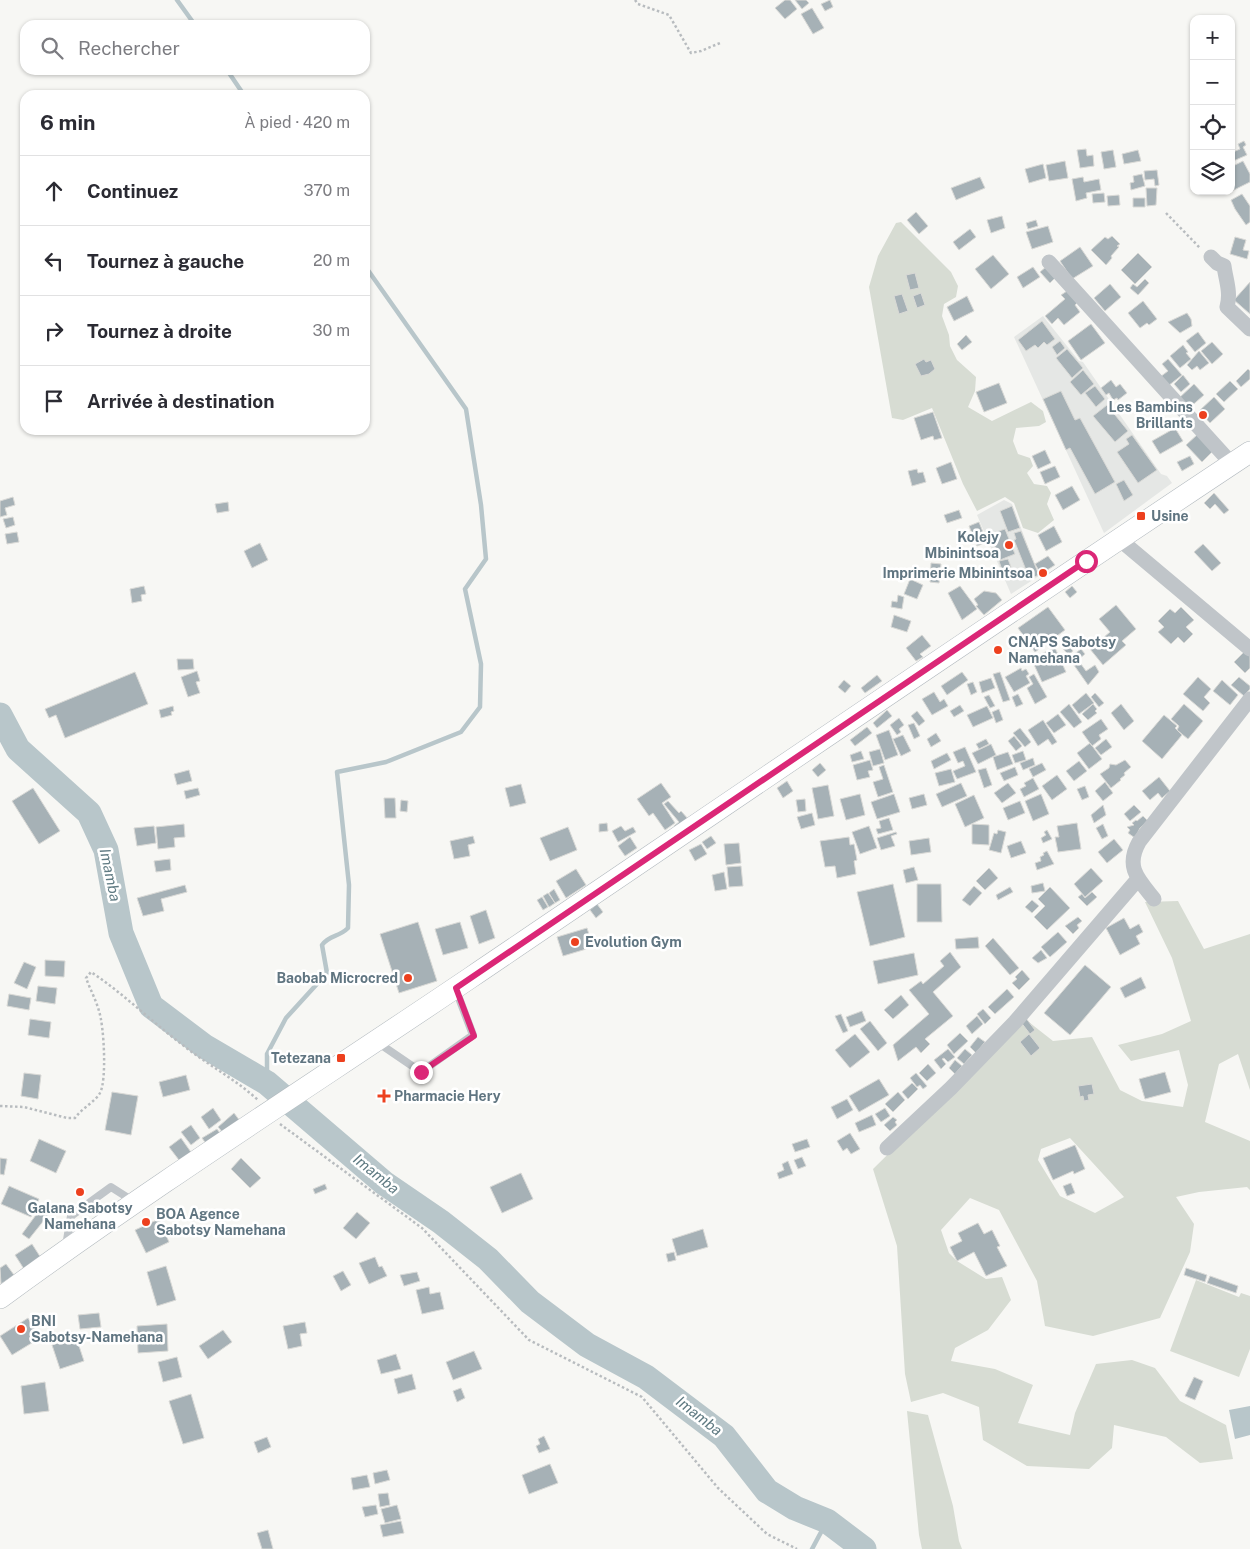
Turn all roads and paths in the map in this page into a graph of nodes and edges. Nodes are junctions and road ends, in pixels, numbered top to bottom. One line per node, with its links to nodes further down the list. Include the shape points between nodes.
1 (635, 0): 2 (path)
2 (638, 2): 3 (path, via 669,15 691,53)
3 (720, 43)
4 (1166, 213): 5 (path)
5 (1211, 257): 7 (street, via 1224,266 1229,284 1227,307)
6 (1049, 262): 9 (street)
7 (1250, 329)
8 (1250, 452): 9 (main road)
9 (1232, 464): 10 (main road)
10 (1119, 539): 11 (street); 15 (main road)
11 (1250, 649)
12 (1250, 699): 13 (street, via 1139,842 1132,864)
13 (1138, 879): 14 (street); 19 (street, via 1015,1022)
14 (1154, 899)
15 (456, 988): 16 (main road); 16 (lane, via 474,1036 421,1072)
16 (376, 1041): 18 (main road)
17 (0, 1106): 18 (path, via 24,1107 75,1118 100,1094 104,1079 103,1036 100,1012 86,978 91,972 185,1047)
18 (274, 1109): 20 (main road, via 65,1250); 21 (path, via 281,1126 422,1228 529,1340 642,1398 718,1488 767,1534)
19 (886, 1148)
20 (0, 1298)
21 (797, 1549)

